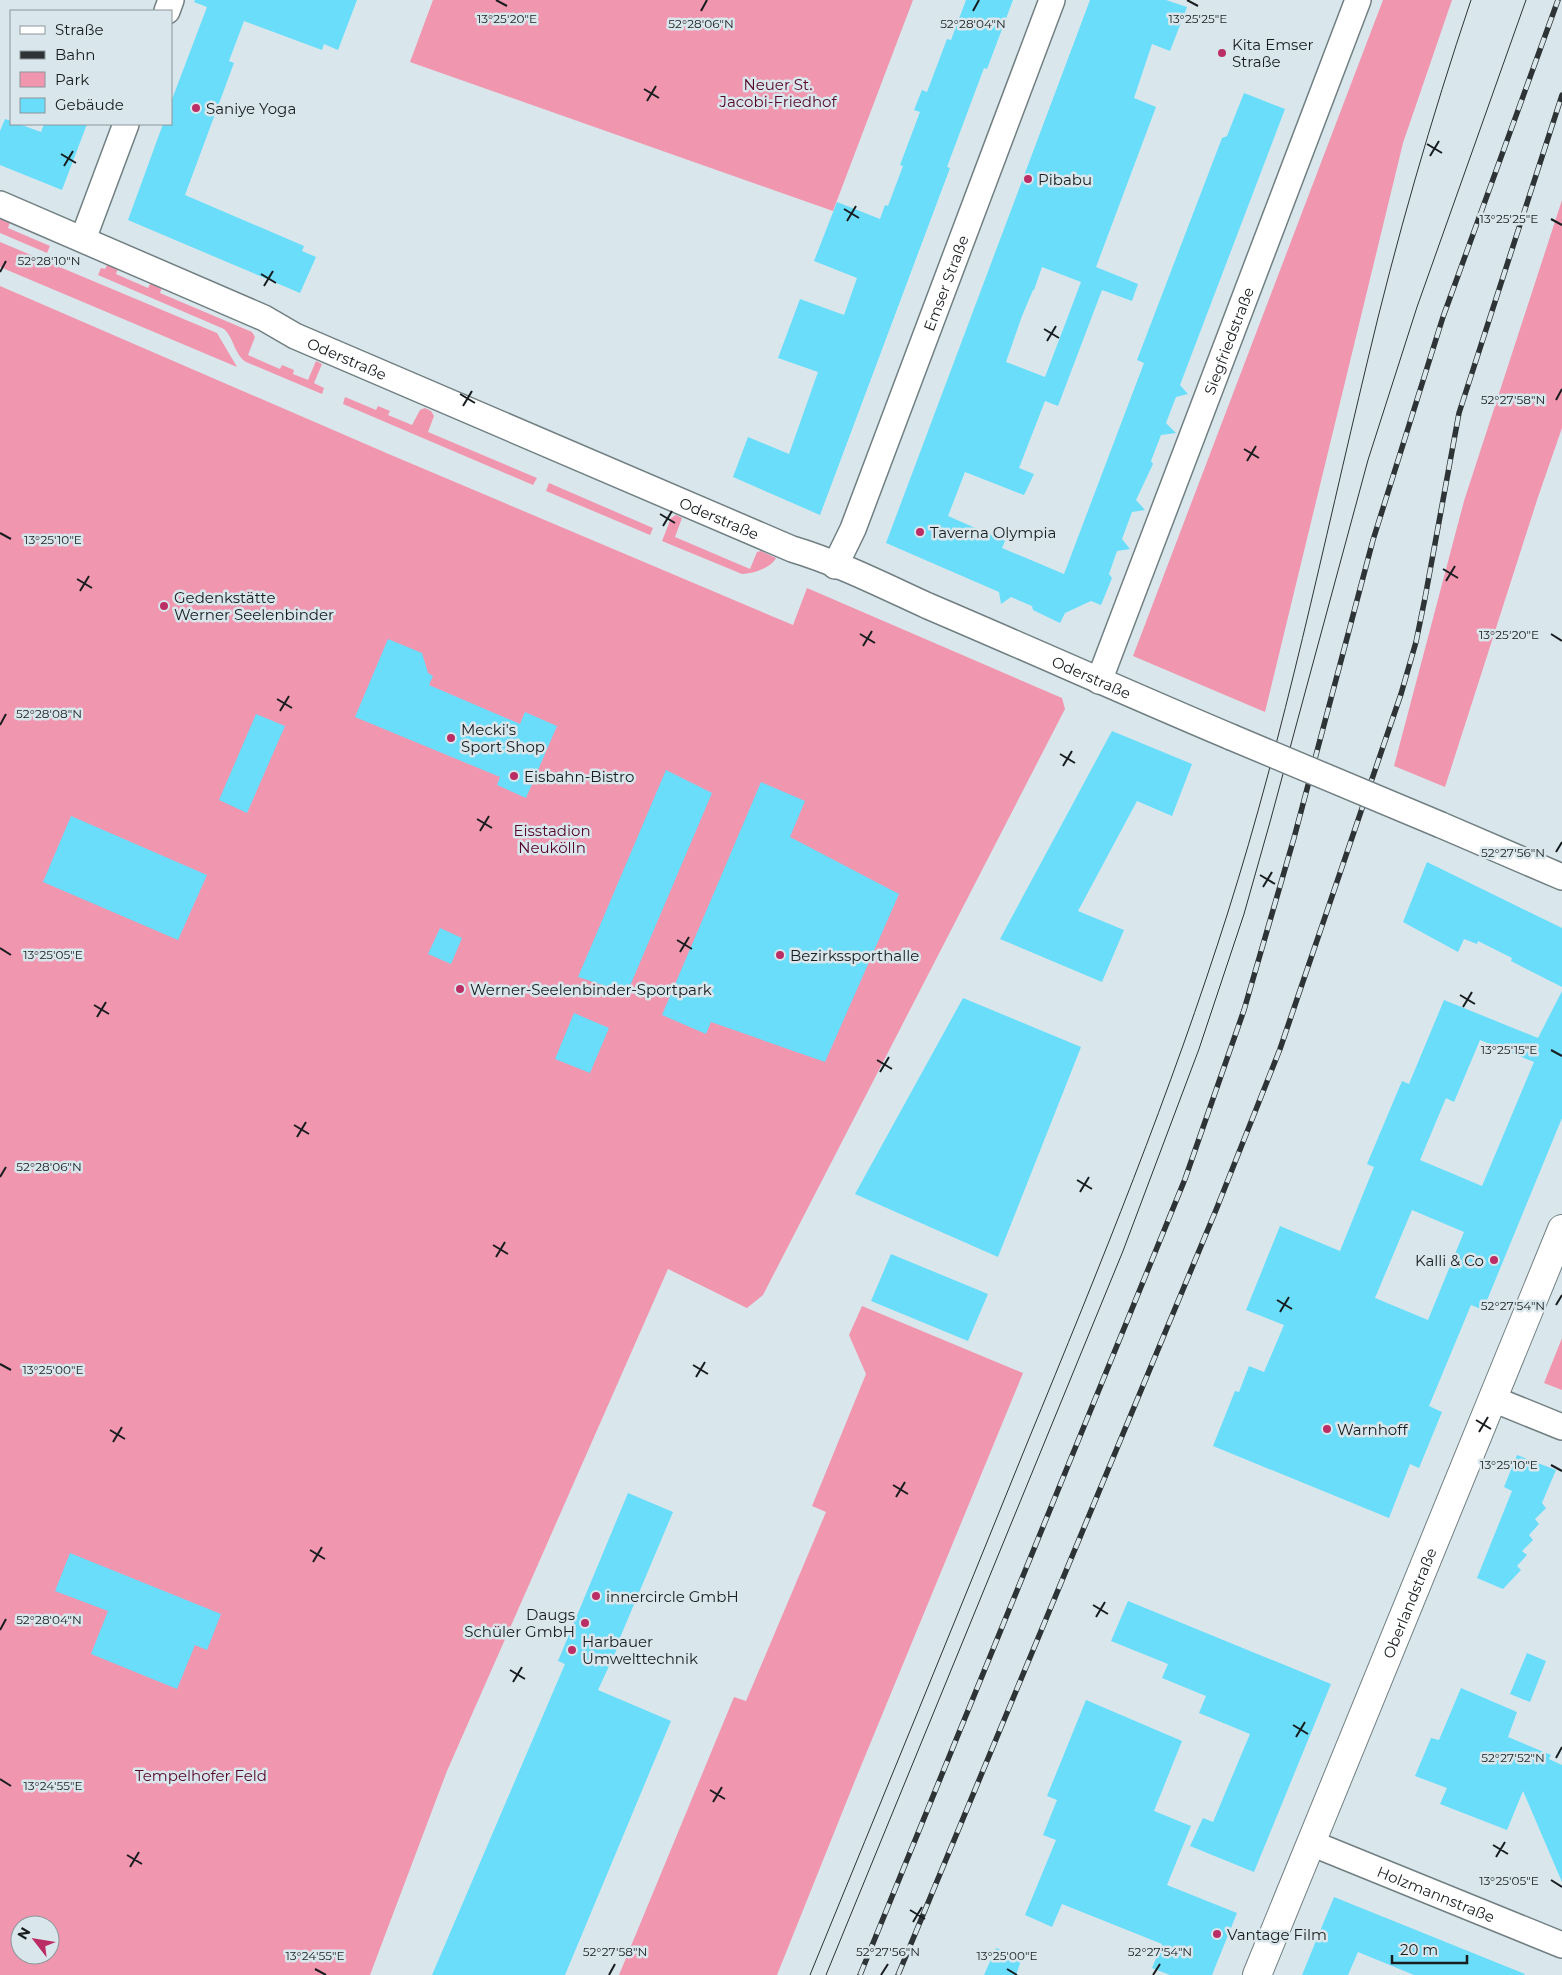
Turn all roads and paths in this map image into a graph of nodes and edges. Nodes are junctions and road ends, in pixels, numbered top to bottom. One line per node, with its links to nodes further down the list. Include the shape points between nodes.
1 (1052, 0): 6 (street, Emser Straße, via 853,529)
2 (1358, 0): 7 (street, Siegfriedstraße)
3 (126, 125): 5 (street)
4 (0, 204): 5 (street, Oderstraße)
5 (83, 239): 6 (street, Oderstraße, via 264,318 295,336)
6 (835, 566): 7 (street, Oderstraße)
7 (1099, 681): 8 (street, Oderstraße, bridge)
8 (1562, 877)
9 (1562, 1229): 10 (street, Oberlandstraße)
10 (1493, 1399): 11 (street); 12 (street, Oberlandstraße)
11 (1562, 1427)
12 (1311, 1843): 13 (street, Holzmannstraße); 14 (street, Oberlandstraße)
13 (1562, 1945)
14 (1257, 1975)

